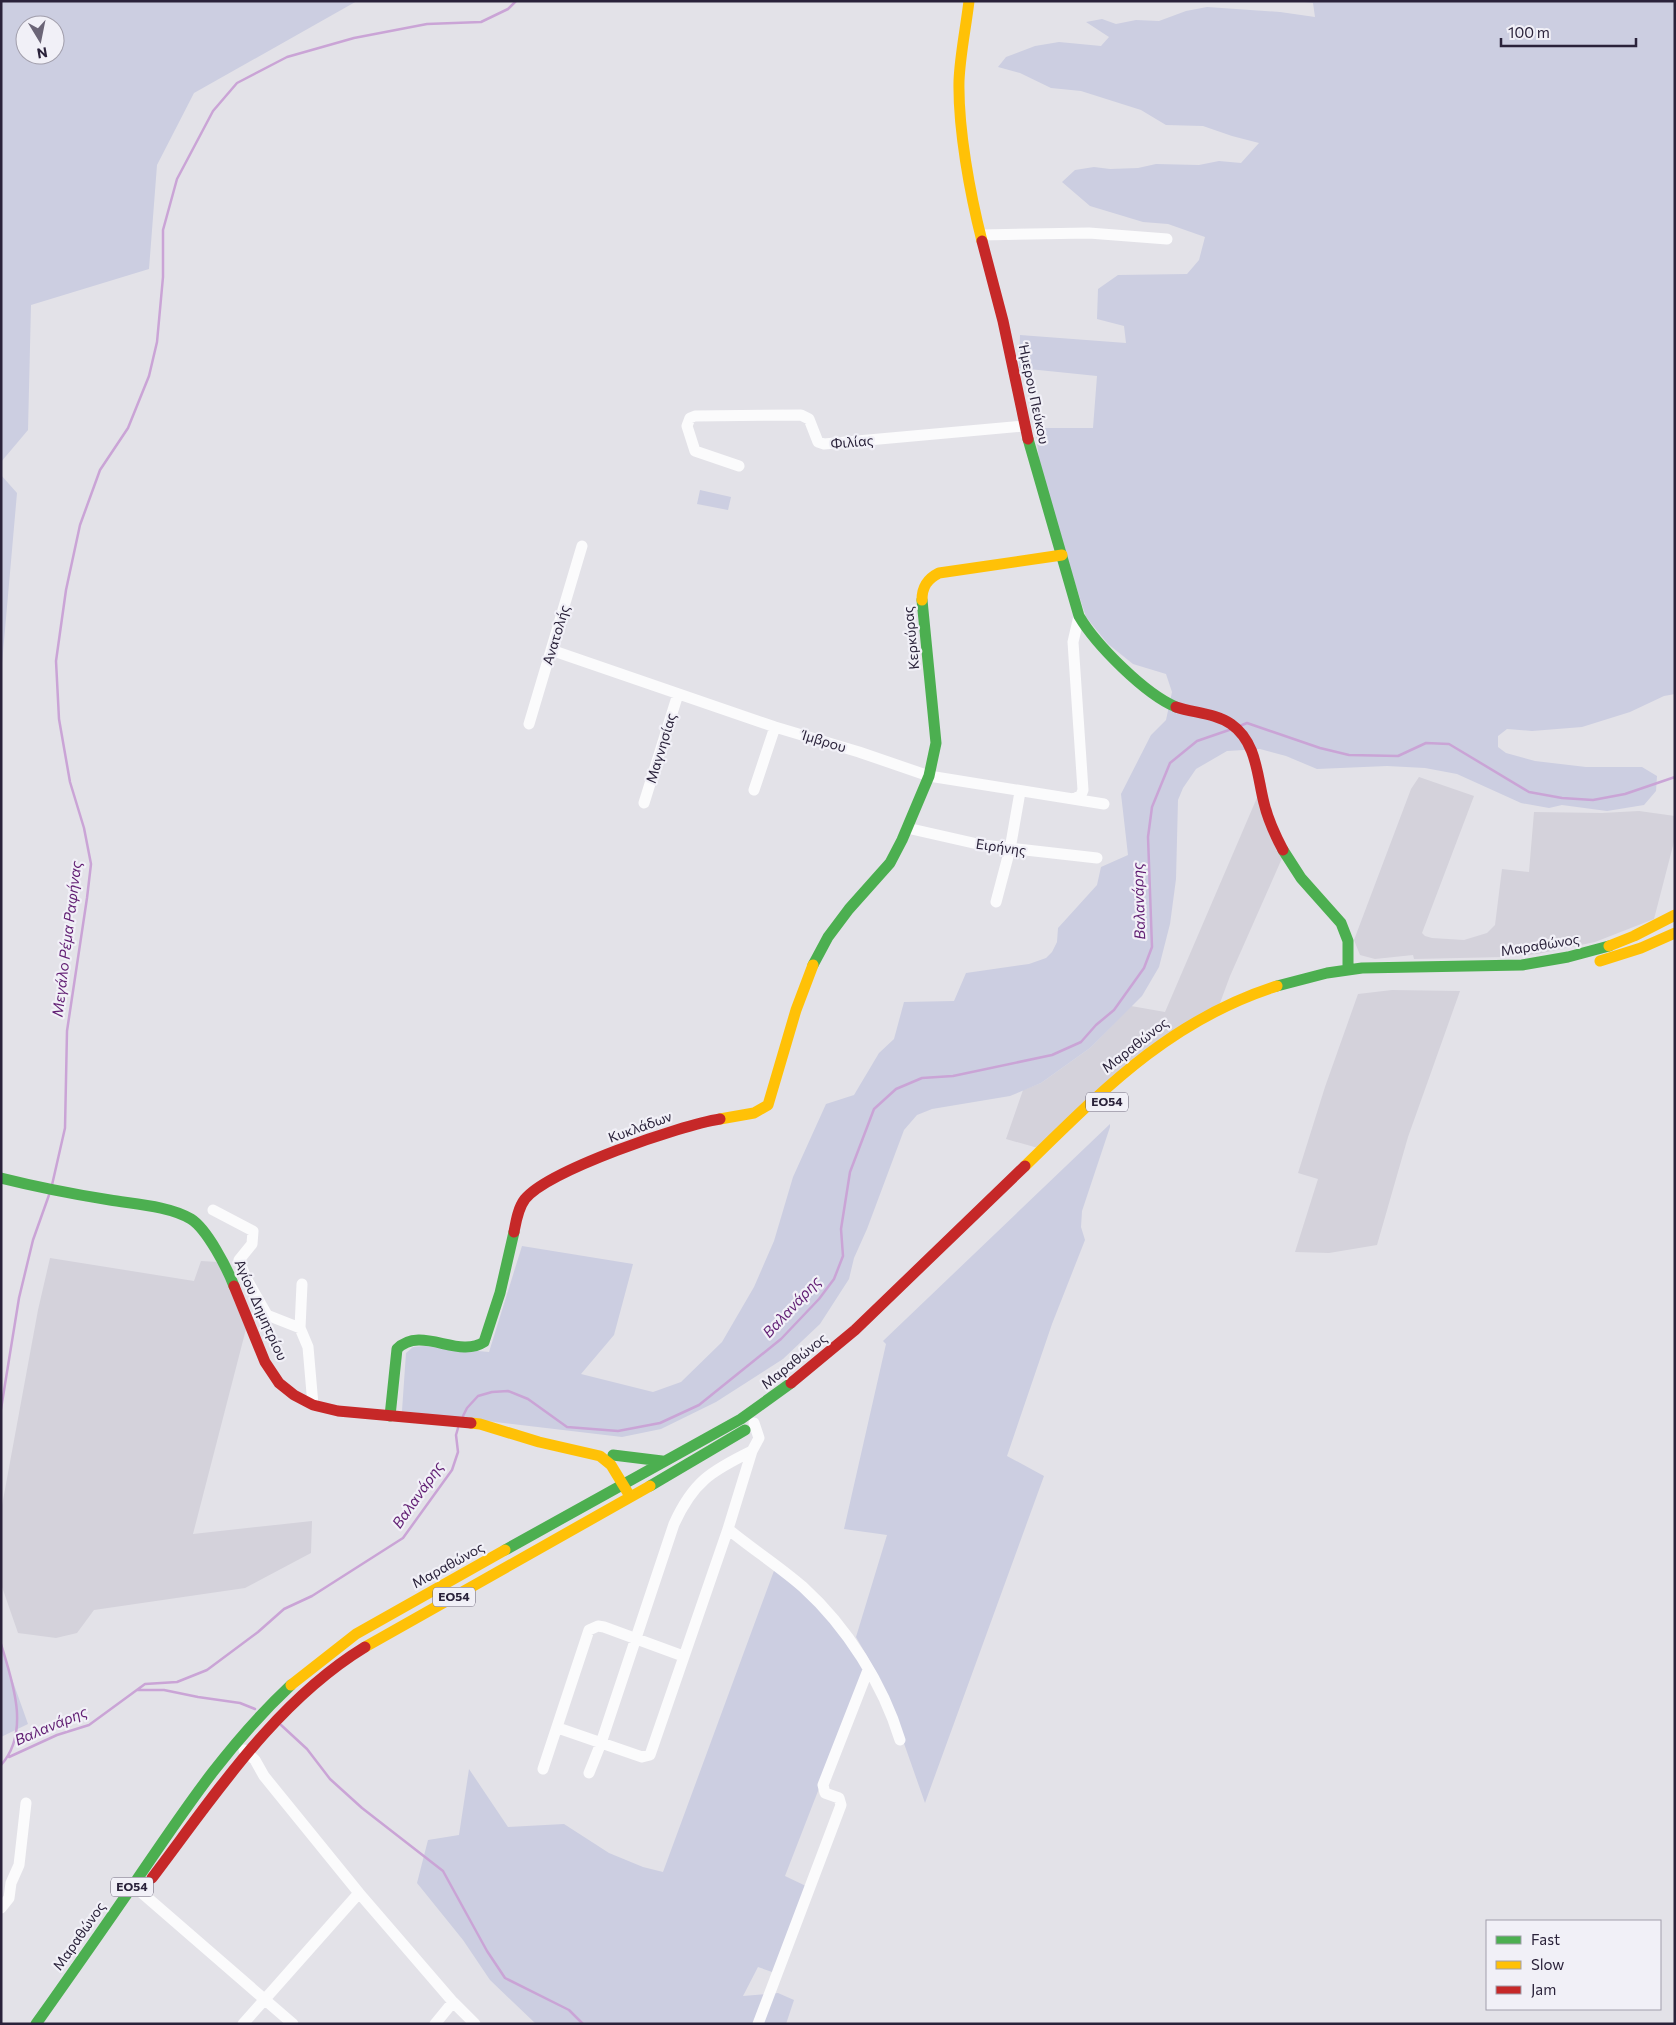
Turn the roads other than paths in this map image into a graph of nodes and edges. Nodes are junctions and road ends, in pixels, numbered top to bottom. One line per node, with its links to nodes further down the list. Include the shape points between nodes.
1 (969, 1): 2 (main road, Ήμερου Πεύκου, via 959,80 960,107)
2 (981, 235): 3 (street, via 1090,233); 4 (main road, Ήμερου Πεύκου, via 1003,321)
3 (1167, 239)
4 (1024, 426): 5 (street, Φιλίας, via 824,444 818,442 808,419 801,415 690,418 687,426 695,451); 7 (main road, Ήμερου Πεύκου)
5 (739, 466)
6 (582, 546): 9 (street, Ανατολής)
7 (1062, 555): 8 (main road, Ήμερου Πεύκου); 13 (main road, Κερκύρας, via 939,573 925,582 922,598 936,743)
8 (1079, 616): 16 (street, via 1073,642 1082,790); 25 (main road, Ήμερου Πεύκου, via 1102,646 1159,698 1173,706 1217,717 1241,733 1253,756 1269,820 1289,861 1343,927 1347,938)
9 (551, 650): 10 (street, Ίμβρου); 11 (street, Ανατολής)
10 (678, 694): 12 (street, Ίμβρου); 17 (street, Μαγνησίας)
11 (529, 724)
12 (775, 727): 13 (street, Ίμβρου); 14 (street)
13 (929, 776): 15 (street, Ίμβρου); 19 (main road, Κερκύρας)
14 (754, 790)
15 (1020, 792): 16 (street, Ίμβρου); 20 (street)
16 (1074, 799): 18 (street, Ίμβρου)
17 (644, 803)
18 (1104, 804)
19 (907, 828): 20 (street, Ειρήνης); 34 (main road, Κυκλάδων, via 890,863 828,937 811,969 768,1105 757,1112 672,1131 582,1164 536,1188 520,1209 484,1342 472,1348 417,1340 402,1343 397,1349)
20 (1010, 849): 21 (street, Ειρήνης); 22 (street)
21 (1097, 858)
22 (996, 902)
23 (1675, 915): 25 (main road, Μαραθώνος / ΕΟ54, via 1618,943 1537,963)
24 (1675, 933): 26 (main road, Μαραθώνος, via 1641,948 1584,965)
25 (1348, 970): 40 (main road, Μαραθώνος / ΕΟ54, via 1298,979 1225,1005 1174,1033 1139,1058 815,1365 740,1419)
26 (1510, 977)
27 (1447, 978): 32 (main road, Μαραθώνος / ΕΟ54, via 1364,979 1300,990 1238,1012 1180,1042 1119,1090)
28 (1, 1178): 33 (main road, Αγίου Δημητρίου, via 178,1212 195,1222 225,1264 274,1376 285,1388)
29 (213, 1210): 31 (street, via 253,1231 252,1244 239,1260 246,1278 268,1315)
30 (302, 1284): 31 (street)
31 (300, 1328): 33 (street, via 308,1347)
32 (843, 1355)
33 (312, 1405): 34 (main road, Αγίου Δημητρίου)
34 (390, 1416): 38 (main road, Αγίου Δημητρίου, via 474,1423)
35 (766, 1416): 36 (main road, Μαραθώνος / ΕΟ54)
36 (754, 1424): 37 (street, via 759,1438); 43 (main road, Μαραθώνος / ΕΟ54)
37 (752, 1451): 45 (street); 46 (street, via 708,1475 683,1504)
38 (592, 1453): 39 (main road, Αγίου Δημητρίου); 42 (main road, Αγίου Δημητρίου, via 608,1463)
39 (613, 1455): 40 (main road, Αγίου Δημητρίου); 41 (main road)
40 (662, 1462): 41 (main road, Μαραθώνος / ΕΟ54)
41 (635, 1476): 42 (main road, Μαραθώνος / ΕΟ54); 43 (main road)
42 (623, 1483): 44 (main road, Αγίου Δημητρίου); 52 (main road, Μαραθώνος / ΕΟ54, via 356,1634 315,1663 272,1702)
43 (642, 1491): 44 (main road, Μαραθώνος / ΕΟ54)
44 (630, 1498): 53 (main road, Μαραθώνος / ΕΟ54, via 363,1648 287,1709)
45 (728, 1528): 47 (street); 48 (street, via 803,1587 847,1636)
46 (635, 1638): 47 (street); 49 (street, via 604,1626 589,1630); 51 (street)
47 (683, 1656): 51 (street, via 650,1755 642,1757)
48 (868, 1670): 50 (street, via 882,1692); 68 (street, via 823,1785 825,1793 839,1798 841,1805)
49 (558, 1728): 51 (street); 54 (street)
50 (900, 1740)
51 (601, 1743): 55 (street)
52 (232, 1746): 53 (street); 62 (main road, Μαραθώνος / ΕΟ54, via 172,1826)
53 (243, 1757): 57 (main road, Μαραθώνος / ΕΟ54); 58 (street, via 255,1760 264,1776)
54 (544, 1769)
55 (589, 1773)
56 (26, 1803): 59 (street, via 19,1865 9,1898)
57 (142, 1893): 60 (street); 63 (main road, Μαραθώνος / ΕΟ54)
58 (359, 1893): 60 (street); 61 (street)
59 (1, 1908)
60 (263, 1999): 64 (street); 65 (street)
61 (453, 2002): 66 (street); 67 (street)
62 (36, 2024)
63 (50, 2024)
64 (243, 2024)
65 (293, 2024)
66 (435, 2024)
67 (475, 2024)
68 (758, 2024)

